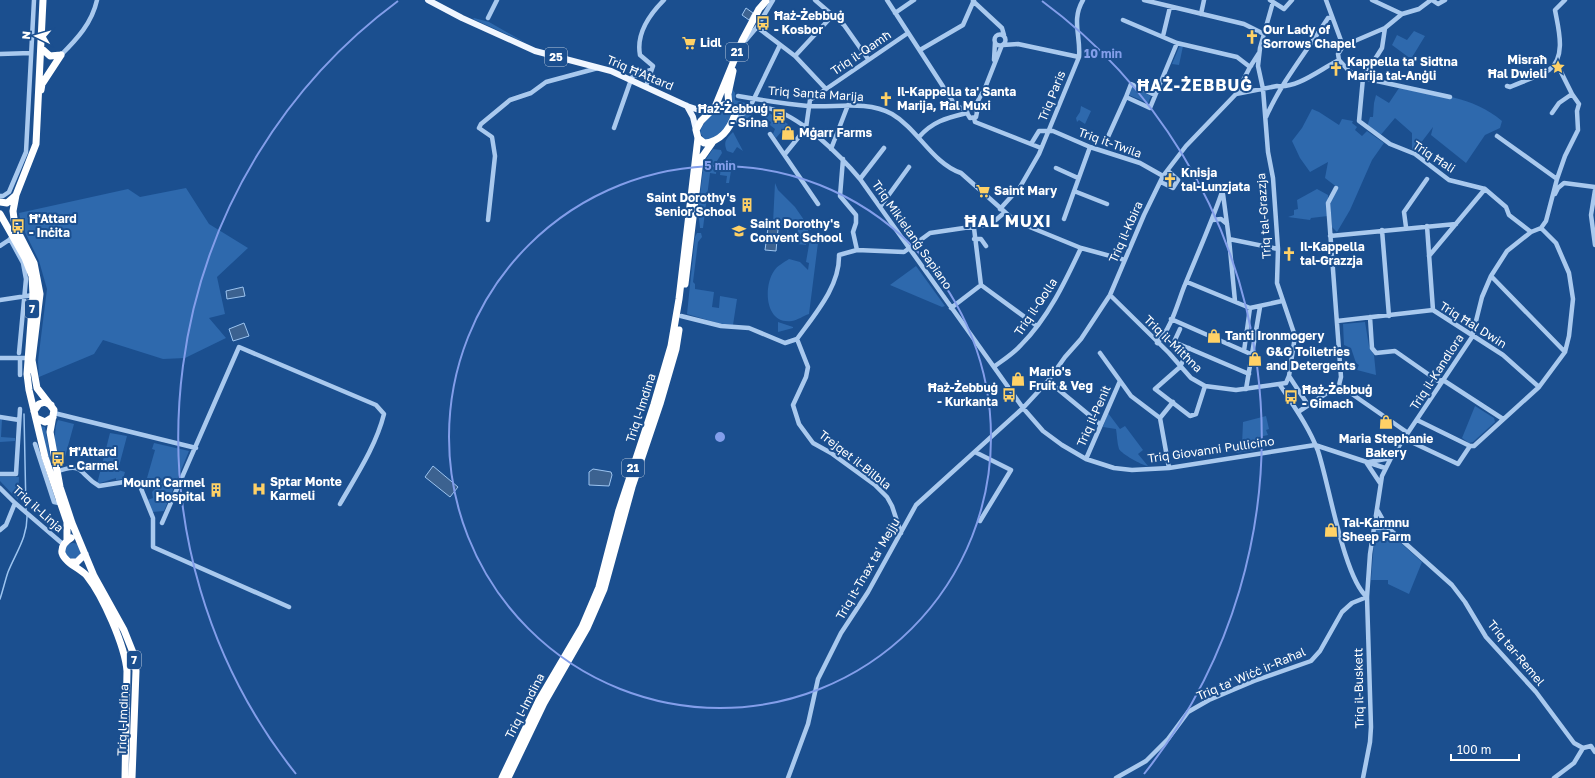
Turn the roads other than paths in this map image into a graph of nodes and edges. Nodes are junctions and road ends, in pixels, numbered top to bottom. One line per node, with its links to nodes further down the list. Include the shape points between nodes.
1 (34, 0): 50 (street)
2 (38, 0): 64 (highway)
3 (43, 0): 48 (highway, 7)
4 (97, 0): 53 (street, via 80,36)
5 (428, 0): 62 (main road, Triq Ħ'Attard / 25, via 535,51)
6 (497, 0): 31 (street)
7 (664, 0): 63 (street, via 645,25 640,41 640,55 653,66)
8 (768, 0): 34 (street); 41 (highway, 21); 86 (highway, 21, via 759,9 742,40)
9 (815, 0): 29 (street)
10 (887, 0): 26 (street)
11 (914, 0): 26 (street)
12 (974, 0): 33 (street); 49 (street, via 963,25)
13 (1083, 0): 55 (street, Triq Paris, via 1076,25)
14 (1144, 0): 23 (street)
15 (1204, 0): 27 (street)
16 (1292, 0): 24 (street, via 1287,7)
17 (1326, 0): 30 (street)
18 (1372, 0): 28 (street)
19 (1432, 0): 20 (street, via 1438,4); 28 (street, via 1419,9)
20 (1445, 0)
21 (1565, 0): 58 (street, via 1554,10 1560,46)
22 (1272, 1): 24 (street); 25 (street, Triq il-Kbira)
23 (1170, 7): 27 (street); 40 (street)
24 (1280, 7): 25 (street)
25 (1271, 12): 38 (street, Triq il-Kbira)
26 (896, 13): 36 (street)
27 (1201, 14): 38 (street, via 1244,24)
28 (1402, 14): 35 (street)
29 (833, 15): 54 (street); 56 (street, via 844,25)
30 (1332, 17): 47 (street); 69 (street, via 1328,18 1285,80)
31 (488, 18)
32 (1123, 20): 40 (street)
33 (995, 22): 37 (street); 39 (street, via 1002,28)
34 (757, 27): 41 (street); 45 (street)
35 (1385, 28): 47 (street); 65 (street, via 1382,48)
36 (908, 34): 49 (street); 56 (street, Triq il-Qamħ)
37 (998, 34): 39 (street); 42 (street)
38 (1264, 34): 51 (street, Triq il-Kbira)
39 (1005, 36): 44 (street); 46 (street)
40 (1163, 36): 43 (street)
41 (746, 40): 82 (highway, 21, via 729,87)
42 (995, 42): 46 (street); 59 (street)
43 (1177, 43): 61 (street, via 1237,57); 74 (street)
44 (1018, 44): 46 (street); 55 (street)
45 (780, 45): 54 (street); 78 (street)
46 (1002, 45): 59 (street)
47 (1343, 46): 57 (street, via 1338,54)
48 (42, 48): 53 (highway, via 50,56); 64 (highway, 7)
49 (920, 50): 87 (street, via 955,105)
50 (31, 53): 52 (street); 126 (street, via 26,152 9,192)
51 (1260, 53): 60 (street, Triq tal-Grazzja); 61 (street, Triq il-Kbira)
52 (0, 54)
53 (61, 55): 91 (highway, via 42,84)
54 (795, 56): 70 (street)
55 (1079, 56): 95 (street, Triq Paris)
56 (868, 59): 70 (street, Triq il-Qamħ)
57 (1339, 60): 65 (street, via 1349,71); 69 (street, via 1305,79)
58 (1556, 62): 68 (street, via 1550,69 1510,87); 73 (street)
59 (994, 64): 85 (street)
60 (1258, 66): 61 (street, via 1255,64); 71 (street, Triq tal-Grazzja)
61 (1250, 67): 72 (street, Triq il-Kbira)
62 (600, 68): 66 (main road, Triq Ħ'Attard / 25); 135 (street, via 546,82 531,93 510,100 481,124 479,128 492,137 495,156)
63 (650, 70): 66 (street); 67 (street)
64 (38, 74): 91 (highway, 7)
65 (1363, 78): 77 (street); 121 (street, Triq Ħali, via 1359,121 1390,144 1415,154 1449,180)
66 (631, 79): 67 (main road, Triq Ħ'Attard / 25); 93 (street)
67 (646, 86): 80 (main road, Triq Ħ'Attard / 25)
68 (1507, 86)
69 (1283, 87): 71 (street); 90 (street)
70 (826, 89): 81 (street, Triq il-Qamħ, via 810,100)
71 (1263, 89): 72 (street); 90 (street, Triq tal-Grazzja)
72 (1236, 94): 111 (street, Triq il-Kbira, via 1186,146)
73 (1572, 94): 88 (street); 116 (street, via 1579,104 1578,130)
74 (1155, 95): 76 (street, via 1150,108); 76 (street, via 1131,84)
75 (738, 96): 78 (street, Triq Santa Marija)
76 (1126, 97): 100 (street)
77 (1450, 97)
78 (754, 99): 81 (street, Triq Santa Marija); 83 (street)
79 (848, 105): 81 (street, Triq Santa Marija); 99 (street, Triq Santa Marija, via 876,108 890,114); 106 (street)
80 (687, 106): 86 (main road, Triq Ħ'Attard / 25, via 702,111); 96 (main road)
81 (809, 106): 94 (street)
82 (731, 107): 83 (street, Triq Mikielanġ Sapiano); 86 (highway); 92 (highway, 21, via 735,114)
83 (750, 107): 84 (street, Triq Mikielanġ Sapiano)
84 (757, 108): 92 (street, via 740,115); 94 (street, Triq Mikielanġ Sapiano, via 774,110)
85 (974, 108): 87 (street, via 969,108); 89 (street, via 977,112)
86 (713, 109): 96 (highway, 21)
87 (967, 112): 89 (street, via 968,117); 99 (street, via 928,126)
88 (1552, 113)
89 (974, 118): 102 (street, via 975,122)
90 (1265, 119): 155 (street, Triq tal-Grazzja, via 1273,178)
91 (38, 122): 125 (highway, 7, via 33,155)
92 (732, 123): 101 (highway, Triq l-Imdina / 21)
93 (614, 128)
94 (806, 128): 106 (street, Triq Mikielanġ Sapiano); 107 (street)
95 (1050, 130): 102 (street, Triq Paris, via 1039,130); 103 (street, Triq it-Twila); 105 (street, Triq Paris)
96 (697, 134): 101 (highway, via 704,143); 255 (highway, Triq l-Imdina / 21, via 679,299 671,346 599,587 582,626 539,700)
97 (770, 134): 107 (street)
98 (1497, 136): 116 (street)
99 (919, 137): 132 (street, Triq Santa Marija, via 929,149)
100 (1107, 139)
101 (712, 143): 172 (highway, Triq l-Imdina / 21, via 700,160)
102 (1032, 144): 105 (street)
103 (1090, 147): 112 (street, Triq it-Twila, via 1140,163); 113 (street)
104 (884, 148): 114 (street)
105 (1041, 148): 132 (street, Triq Paris, via 1020,187)
106 (831, 149): 108 (street, Triq Mikielanġ Sapiano)
107 (785, 154): 129 (street)
108 (843, 159): 114 (street, Triq Mikielanġ Sapiano); 156 (street, via 840,196 856,215 853,232)
109 (909, 167): 131 (street)
110 (1056, 168): 113 (street)
111 (1168, 171): 112 (street, Triq il-Kbira); 117 (street, via 1178,180 1173,188)
112 (1163, 176): 117 (street, Triq il-Kbira)
113 (1078, 178): 123 (street)
114 (860, 179): 131 (street, Triq Mikielanġ Sapiano)
115 (1427, 179): 142 (street, via 1404,212)
116 (1557, 179): 127 (street)
117 (1161, 182): 158 (street, Triq il-Kbira)
118 (1595, 187): 127 (street, via 1564,183)
119 (1214, 188): 124 (street)
120 (1336, 188): 146 (street, via 1328,203)
121 (1485, 189): 139 (street); 145 (street, Triq Ħali, via 1506,206 1509,215)
122 (1595, 190): 150 (street, via 1591,215)
123 (1074, 191): 130 (street); 136 (street)
124 (1222, 192): 137 (street); 138 (street)
125 (16, 195): 128 (highway, via 7,202); 204 (highway, Triq l-Imdina / 7, via 13,210 15,226 34,263 40,294 32,360 37,388)
126 (0, 196)
127 (1552, 196): 143 (street, via 1546,221)
128 (0, 202)
129 (818, 204)
130 (1107, 204)
131 (880, 207): 154 (street, Triq Mikielanġ Sapiano)
132 (1000, 209): 134 (street, Triq Santa Marija)
133 (0, 214): 147 (highway, 7)
134 (1004, 214): 141 (street, via 991,224); 153 (street, via 1027,227)
135 (488, 220)
136 (1064, 220)
137 (1213, 220): 138 (street, via 1221,219); 160 (street)
138 (1227, 224): 149 (street)
139 (1456, 224): 140 (street); 157 (street)
140 (1427, 226): 142 (street); 157 (street)
141 (974, 228): 148 (street); 154 (street, via 930,233)
142 (1406, 228): 144 (street)
143 (1541, 228): 145 (street, Triq il-Kandlora); 184 (street, via 1556,243 1569,273 1573,299)
144 (1382, 230): 146 (street); 173 (street)
145 (1531, 232): 159 (street, Triq il-Kandlora, via 1507,251)
146 (1330, 236): 176 (street)
147 (12, 238): 151 (street); 162 (highway, 7, via 25,258 32,276); 164 (street, via 23,263 26,279)
148 (974, 238): 152 (street, via 981,239); 161 (street)
149 (1229, 239): 155 (street); 166 (street)
150 (1595, 245)
151 (0, 246)
152 (986, 246)
153 (1081, 248): 158 (street); 177 (street, Triq il-Qolla, via 1062,290)
154 (909, 249): 156 (street, via 904,252); 169 (street, Triq Mikielanġ Sapiano)
155 (1278, 249): 167 (street, Triq tal-Grazzja, via 1277,283)
156 (857, 250): 180 (street, via 839,255 840,268 825,300)
157 (1429, 256): 171 (street)
158 (1125, 260): 163 (street, Triq il-Kbira)
159 (1491, 276): 179 (street, Triq il-Kandlora, via 1482,297); 184 (street)
160 (1187, 282): 166 (street); 175 (street)
161 (981, 285): 169 (street); 177 (street)
162 (33, 295): 164 (street); 189 (highway, 7)
163 (1110, 295): 181 (street, Triq il-Mitħna); 196 (street, Triq il-Kbira, via 1101,312)
164 (23, 296): 165 (street); 186 (street)
165 (0, 300)
166 (1235, 301): 170 (street)
167 (1282, 301): 168 (street); 194 (street, Triq tal-Grazzja, via 1295,336)
168 (1260, 307): 170 (street); 187 (street)
169 (951, 308): 190 (street, Triq Mikielanġ Sapiano)
170 (1250, 308): 183 (street)
171 (1433, 310): 173 (street, Triq Ħal Dwin); 179 (street, Triq Ħal Dwin)
172 (681, 316): 180 (street, via 722,326 748,328 785,343); 256 (highway, Triq l-Imdina / 21, via 672,363 632,487 604,589 587,628 544,703)
173 (1389, 316): 174 (street, Triq Ħal Dwin)
174 (1370, 317): 176 (street, Triq Ħal Dwin); 195 (street, via 1372,348 1376,353 1395,352 1438,381)
175 (1171, 319): 181 (street, via 1162,339); 183 (street)
176 (1337, 321): 200 (street, via 1341,378)
177 (1037, 326): 190 (street, Triq il-Qolla, via 1021,346)
178 (1180, 330): 182 (street, via 1174,342)
179 (1472, 337): 195 (street, Triq il-Kandlora); 201 (street, Triq Ħal Dwin, via 1503,355)
180 (797, 339): 242 (street, Trejqet il-Bilbla, via 808,367 793,405 799,424 813,443 831,453 887,497)
181 (1157, 343): 191 (street, Triq il-Mitħna)
182 (1189, 348): 191 (street); 192 (street)
183 (1244, 351): 187 (street)
184 (1565, 352): 201 (street)
185 (1100, 353): 197 (street)
186 (19, 355): 188 (street); 189 (street); 193 (street)
187 (1253, 355): 192 (street)
188 (0, 358)
189 (28, 358): 209 (highway, 7, via 28,385)
190 (995, 366): 206 (street, Triq Mikielanġ Sapiano)
191 (1180, 367): 199 (street, Triq il-Mitħna, via 1191,378); 203 (street, via 1155,389)
192 (1249, 374): 202 (street)
193 (20, 375)
194 (1289, 376): 198 (street, via 1286,383); 205 (street)
195 (1443, 380): 213 (street); 215 (street, Triq il-Kandlora)
196 (1048, 381): 206 (street, Triq il-Kbira); 216 (street)
197 (1120, 381): 212 (street, via 1131,396); 216 (street, Triq il-Penit)
198 (1280, 385): 202 (street, Triq il-Mitħna); 208 (street)
199 (1205, 386): 202 (street, Triq il-Mitħna, via 1227,390); 203 (street, via 1196,414 1190,416)
200 (1339, 386): 205 (street); 217 (street)
201 (1539, 387): 213 (street)
202 (1246, 389)
203 (1173, 402): 212 (street)
204 (51, 405): 209 (highway, via 42,402 37,406); 210 (highway, Triq l-Imdina / 7)
205 (1308, 405): 208 (street)
206 (1023, 408): 223 (street, Triq it-Tnax ta' Mejju); 226 (street, Triq Giovanni Pullicino, via 1043,431)
207 (20, 409): 214 (street)
208 (1298, 412): 220 (street)
209 (35, 415): 210 (highway, via 45,422); 225 (highway, 7)
210 (54, 415): 222 (street); 230 (highway, Triq l-Imdina / 7, via 50,432)
211 (0, 417): 214 (street)
212 (1160, 418): 228 (street)
213 (1503, 419): 221 (street, via 1474,446)
214 (19, 420): 231 (street, via 16,474)
215 (1417, 420): 217 (street, Triq il-Kandlora); 221 (street)
216 (1100, 424): 226 (street, Triq il-Penit)
217 (1408, 433): 218 (street, Triq il-Kandlora)
218 (1405, 439): 221 (street, via 1458,464); 224 (street, Triq il-Kandlora)
219 (36, 444): 225 (street)
220 (1315, 445): 227 (street); 228 (street, Triq Giovanni Pullicino); 247 (street, via 1345,552 1360,591)
221 (1470, 446)
222 (196, 447): 235 (street, via 239,347 376,406 384,414 366,458); 238 (street)
223 (975, 452): 237 (street, via 1011,470); 242 (street, Triq it-Tnax ta' Mejju, via 916,505)
224 (1390, 458): 227 (street); 229 (street, Triq il-Buskett)
225 (43, 459): 244 (highway, 7, via 67,522)
226 (1086, 459): 228 (street, Triq Giovanni Pullicino, via 1114,468 1132,470)
227 (1366, 462): 229 (street); 232 (street)
228 (1169, 468)
229 (1385, 468): 232 (street, Triq il-Buskett)
230 (56, 472): 243 (highway, Triq l-Imdina / 7); 248 (street, via 71,466 78,468 99,486 124,482 140,486 153,518 153,547)
231 (0, 474)
232 (1380, 483): 236 (street, Triq il-Buskett)
233 (0, 488): 234 (street, Triq il-Linja)
234 (15, 503): 241 (street, via 6,525); 244 (street, Triq il-Linja)
235 (340, 504)
236 (1378, 510): 239 (street, Triq tar-Remel); 240 (street, Triq il-Buskett)
237 (980, 521)
238 (162, 523)
239 (1387, 527): 240 (street); 251 (street, Triq tar-Remel, via 1452,585 1486,637 1536,692 1574,743)
240 (1375, 528): 247 (street, Triq il-Buskett)
241 (0, 530)
242 (901, 533): 257 (street, Triq it-Tnax ta' Mejju, via 868,592 841,633 818,679 808,724)
243 (79, 540): 244 (highway, via 75,538); 245 (highway, Triq l-Imdina / 7)
244 (66, 542): 246 (highway, 7, via 62,553)
245 (85, 554): 246 (highway, via 77,562); 254 (highway, Triq l-Imdina / 7, via 134,655 136,671)
246 (70, 562): 253 (highway, Triq l-Imdina / 7, via 87,576 106,609 126,658)
247 (1367, 597): 258 (street, Triq ta' Wiċċ ir-Raħal, via 1352,603 1342,612 1320,651 1311,661 1254,681 1188,712 1168,739 1146,762); 259 (street, Triq il-Buskett, via 1371,726)
248 (289, 607)
249 (1595, 742): 250 (street)
250 (1591, 746): 251 (street); 252 (street)
251 (1583, 748): 260 (street, via 1574,764)
252 (1595, 752)
253 (125, 778)
254 (132, 778)
255 (502, 778)
256 (508, 778)
257 (788, 778)
258 (1116, 778)
259 (1363, 778)
260 (1554, 778)

